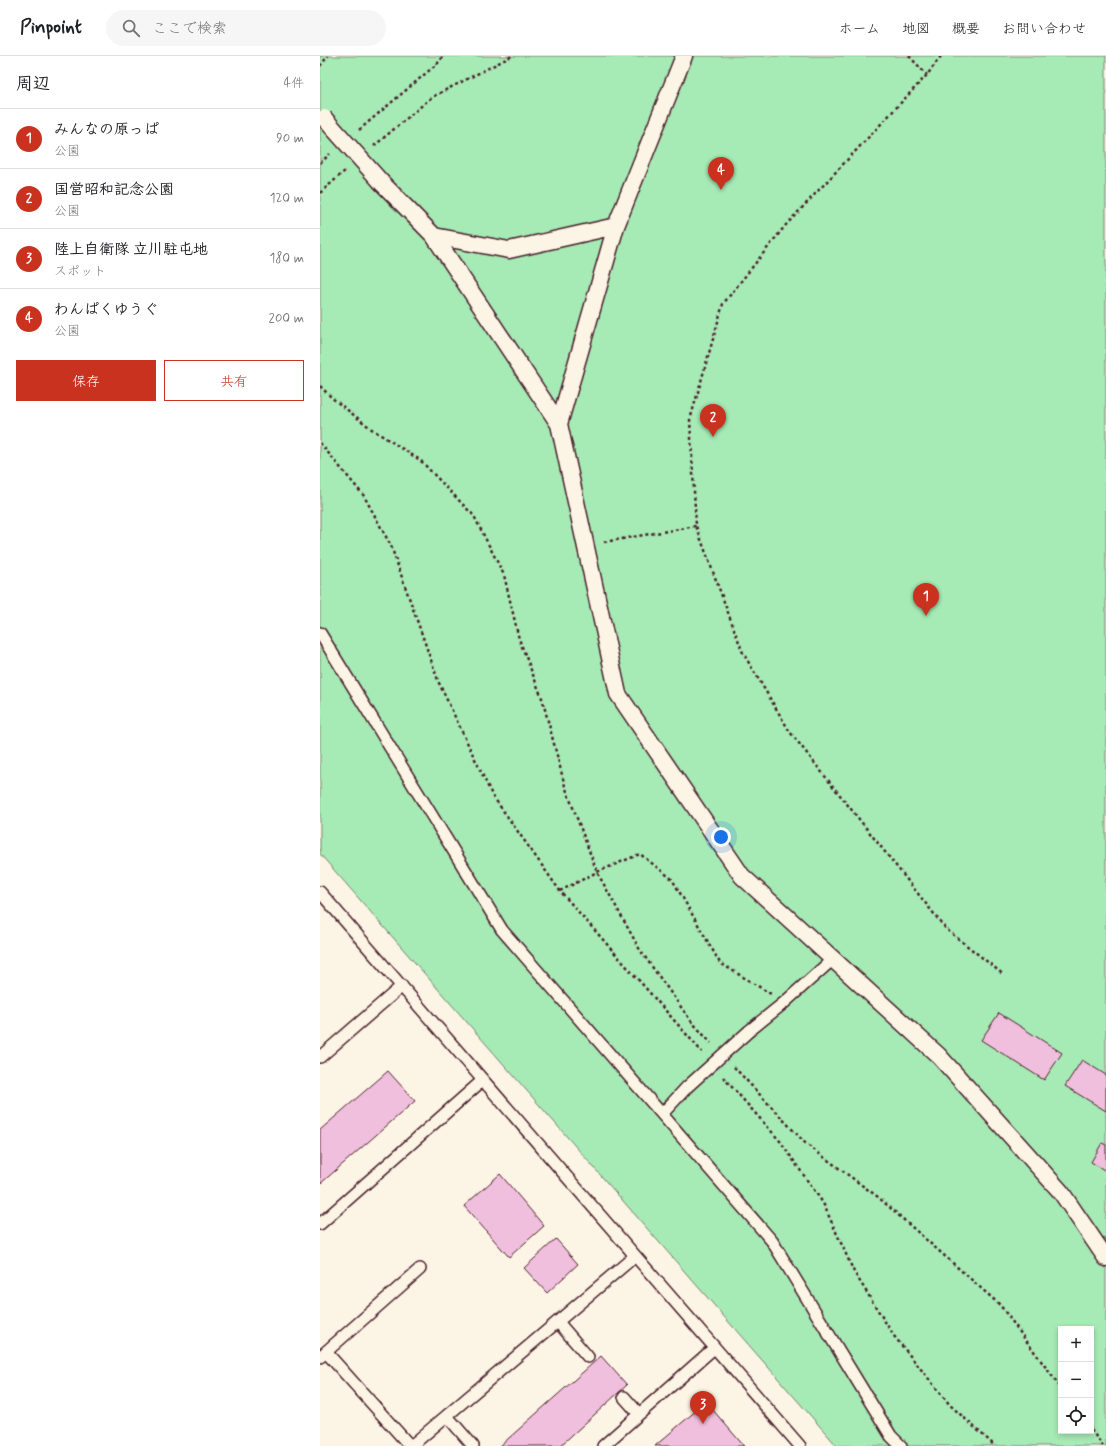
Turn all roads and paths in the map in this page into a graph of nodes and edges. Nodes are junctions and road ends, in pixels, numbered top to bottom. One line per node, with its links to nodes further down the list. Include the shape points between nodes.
1 (328, 56): 7 (path)
2 (443, 56): 10 (path)
3 (512, 56): 11 (path, via 432,97)
4 (684, 56): 16 (street)
5 (909, 56): 8 (path)
6 (940, 56): 8 (path)
7 (320, 66)
8 (927, 75): 21 (path, via 785,226 723,304 690,420)
9 (322, 117): 17 (street, bridge)
10 (355, 133)
11 (373, 147)
12 (332, 153): 13 (path)
13 (320, 163)
14 (349, 167): 15 (path)
15 (320, 193)
16 (616, 226): 17 (street, via 509,250); 19 (street)
17 (434, 236): 19 (street)
18 (320, 386): 24 (path, via 373,430 420,460 474,516 504,575 519,639 542,698 565,786)
19 (559, 424): 22 (street)
20 (320, 443): 26 (path, via 364,496 391,546 439,683 492,794)
21 (696, 526): 22 (path); 28 (path, via 743,653 790,732 946,929)
22 (585, 545): 27 (street, via 618,694 742,876)
23 (320, 633): 37 (lane, via 502,930)
24 (597, 872): 26 (path); 30 (path, via 640,854 672,879 720,963); 31 (path, via 640,950 691,1021)
25 (320, 892): 29 (lane)
26 (560, 892): 33 (path)
27 (833, 959): 30 (lane); 40 (street, via 939,1056 1061,1192)
28 (1004, 975)
29 (402, 986): 32 (lane); 36 (lane)
30 (785, 1002): 37 (lane, bridge, via 687,1087)
31 (712, 1044)
32 (320, 1057)
33 (707, 1058)
34 (733, 1066): 46 (path, via 806,1144 878,1197 1000,1305)
35 (722, 1076): 56 (path, via 780,1141 823,1203 854,1272 894,1336 950,1405)
36 (483, 1080): 38 (lane); 39 (lane)
37 (662, 1114): 55 (lane, via 772,1241 891,1436)
38 (320, 1224)
39 (636, 1256): 42 (lane); 43 (lane)
40 (1106, 1258)
41 (420, 1270): 44 (lane)
42 (558, 1322): 45 (lane); 49 (lane)
43 (714, 1348): 48 (lane); 54 (lane)
44 (323, 1354): 51 (lane)
45 (588, 1357)
46 (1058, 1384)
47 (624, 1397): 48 (lane)
48 (639, 1414): 53 (lane)
49 (447, 1416): 51 (lane); 52 (lane)
50 (1094, 1434): 57 (path)
51 (410, 1446)
52 (473, 1446)
53 (603, 1446)
54 (800, 1446)
55 (901, 1446)
56 (995, 1446)
57 (1103, 1446)

